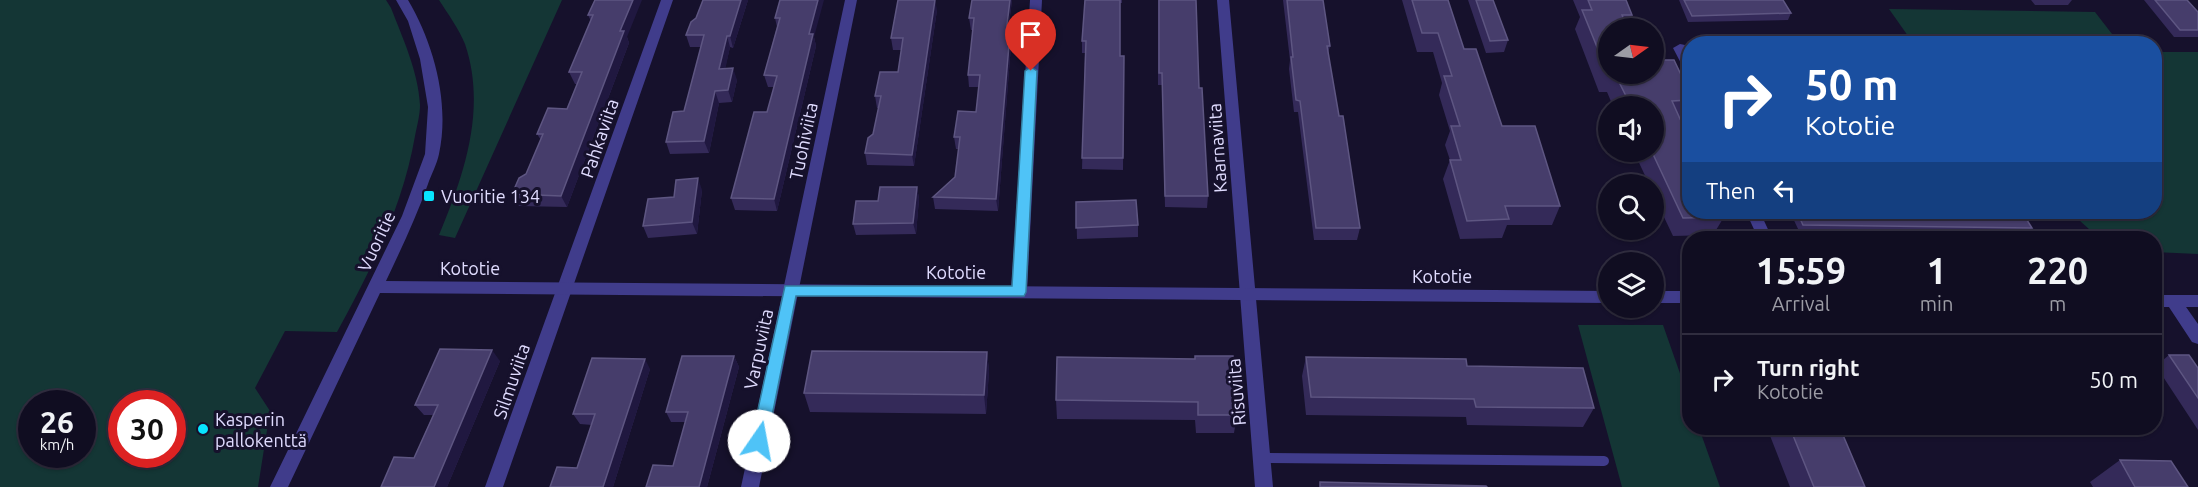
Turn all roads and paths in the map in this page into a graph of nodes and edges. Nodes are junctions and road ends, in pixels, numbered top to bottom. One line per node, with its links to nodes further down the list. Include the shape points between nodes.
1 (402, 0): 8 (street, Vuoritie, via 427,58 435,107 432,154 410,216)
2 (667, 0): 9 (street, Pahkaviita)
3 (851, 0): 10 (street, Tuohiviita)
4 (1036, 0): 11 (street)
5 (1223, 0): 12 (street, Kaarnaviita)
6 (1680, 48): 7 (street)
7 (1682, 52)
8 (375, 287): 9 (street, Kototie); 22 (street, Vuoritie)
9 (564, 289): 10 (street, Kototie); 23 (street, Silmuviita)
10 (790, 290): 11 (street, Kototie); 24 (street, Varpuviita)
11 (1019, 292): 12 (street, Kototie)
12 (1247, 294): 13 (street, Kototie); 20 (street, Risuviita)
13 (1598, 297)
14 (1664, 297): 15 (street)
15 (1682, 297)
16 (2162, 301): 17 (street)
17 (2173, 301): 18 (street); 19 (street)
18 (2198, 301)
19 (2198, 337)
20 (1261, 458): 21 (lane); 25 (street, Risuviita)
21 (1604, 461)
22 (279, 487)
23 (494, 487)
24 (750, 487)
25 (1264, 487)

